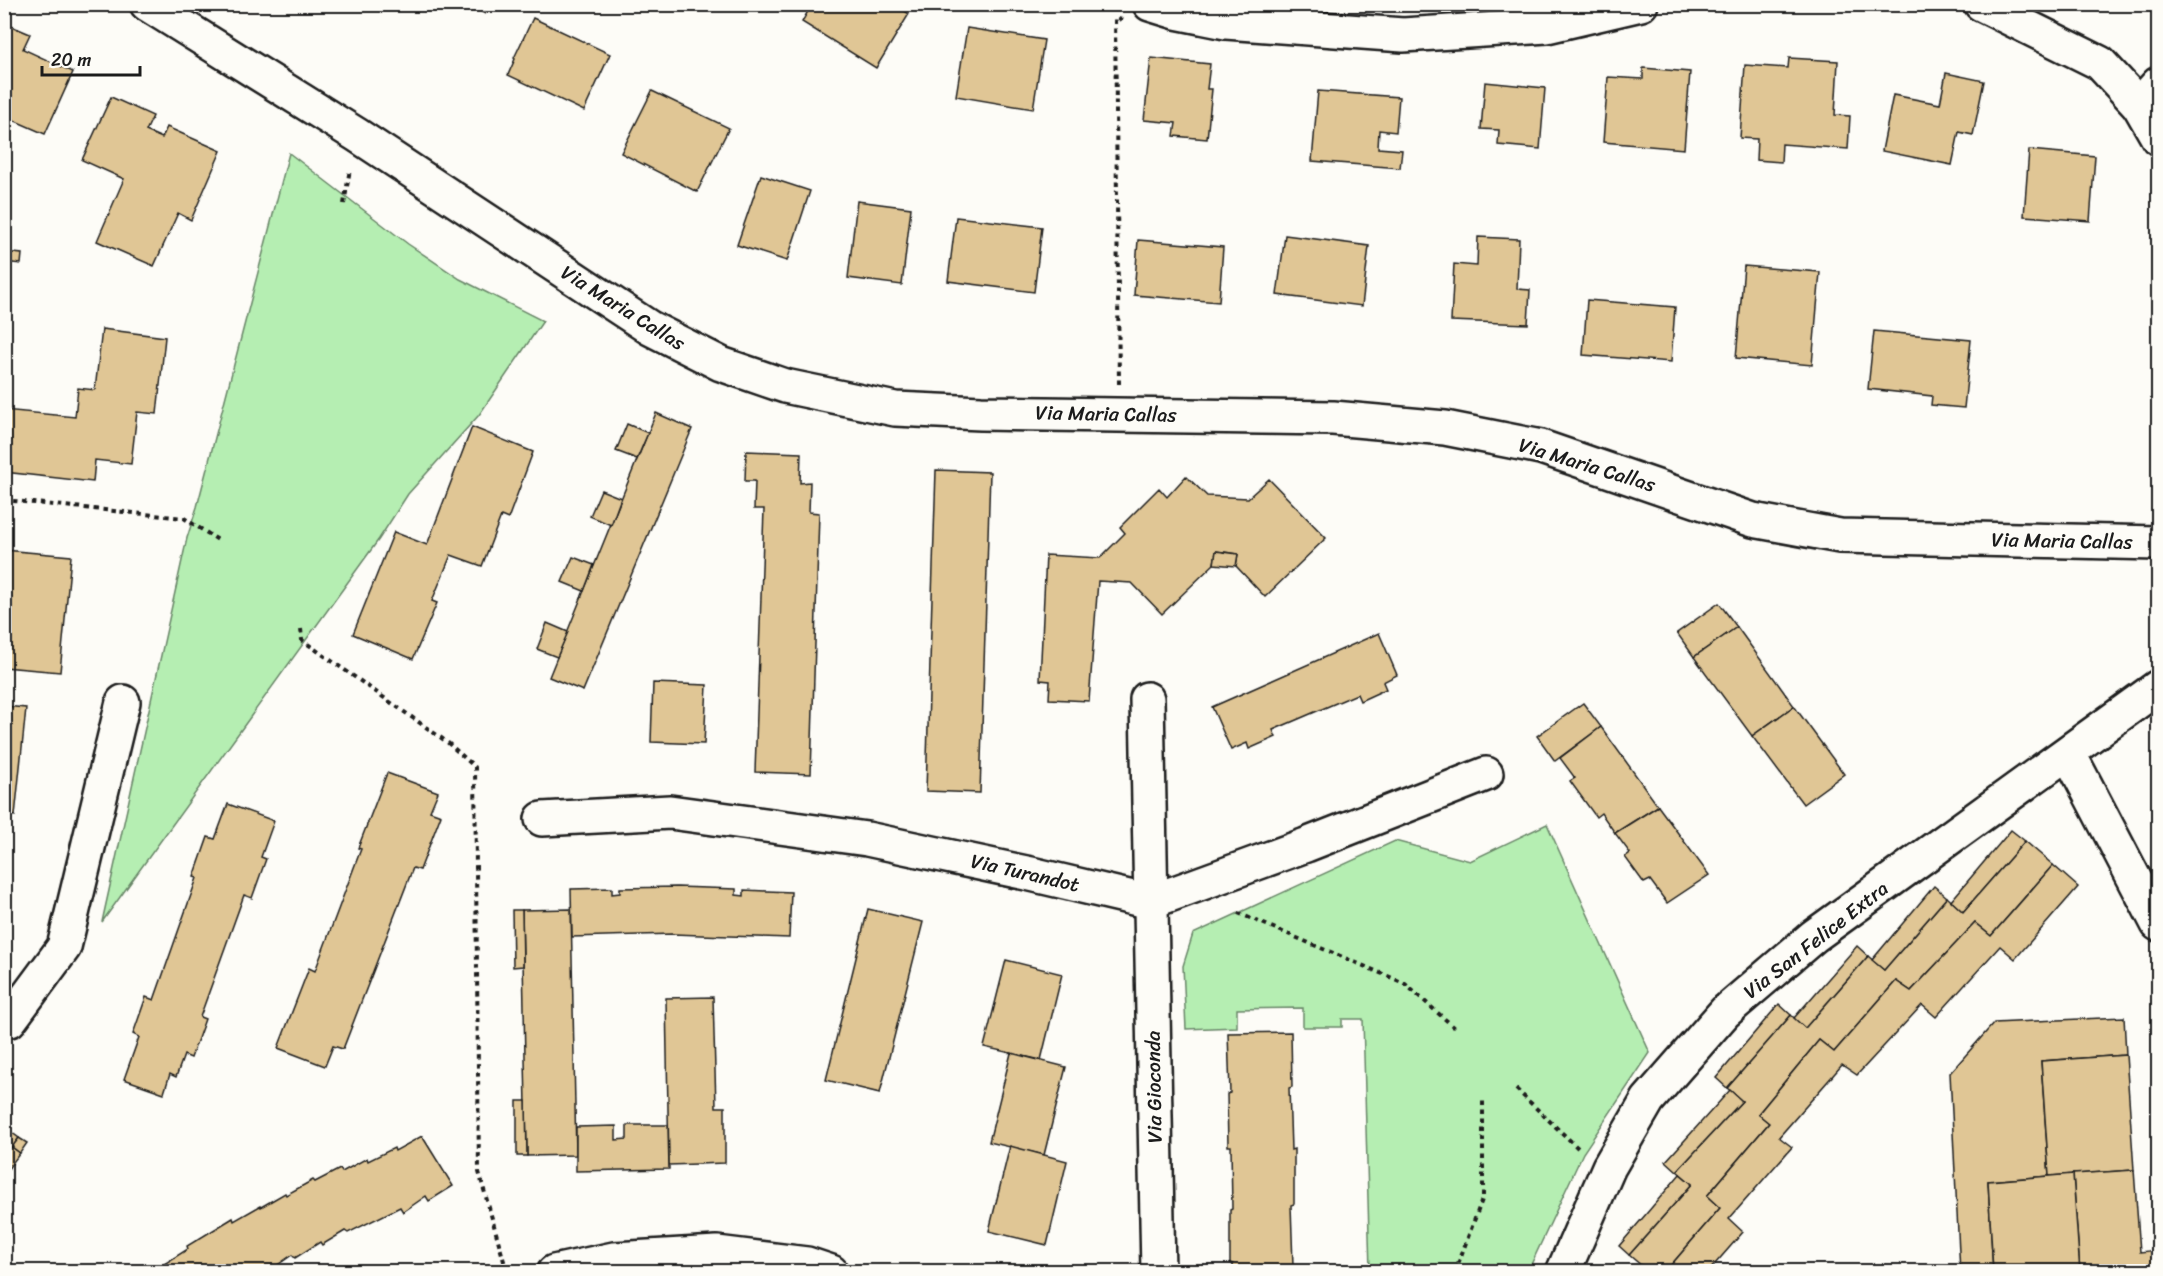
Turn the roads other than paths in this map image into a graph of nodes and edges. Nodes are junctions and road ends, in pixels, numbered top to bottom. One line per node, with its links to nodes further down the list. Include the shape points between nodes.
1 (147, 4): 7 (street, Via Maria Callas, via 357,135 650,328 721,364 785,386 896,409 1333,418 1445,428 1541,447 1753,520 1840,536)
2 (1641, 4): 4 (street, via 1547,26 1403,35 1226,22 1176,12)
3 (1980, 4): 5 (street, via 2100,63)
4 (1138, 13)
5 (2149, 94): 6 (street)
6 (2158, 138)
7 (2158, 543)
8 (2158, 687): 11 (street, Via San Felice Extra)
9 (1147, 699): 14 (street, Via Gioconda)
10 (123, 702): 16 (street, via 64,948 10,1020)
11 (2069, 754): 15 (street); 20 (street, Via San Felice Extra, via 1814,936 1725,1012 1648,1100 1609,1167)
12 (1486, 774): 14 (street)
13 (542, 819): 14 (street, Via Turandot, via 670,812 867,838)
14 (1150, 903): 19 (street, Via Gioconda)
15 (2158, 924)
16 (4, 1020)
17 (554, 1272): 18 (street, via 614,1259 717,1253 807,1264)
18 (831, 1272)
19 (1158, 1272)
20 (1563, 1272)

